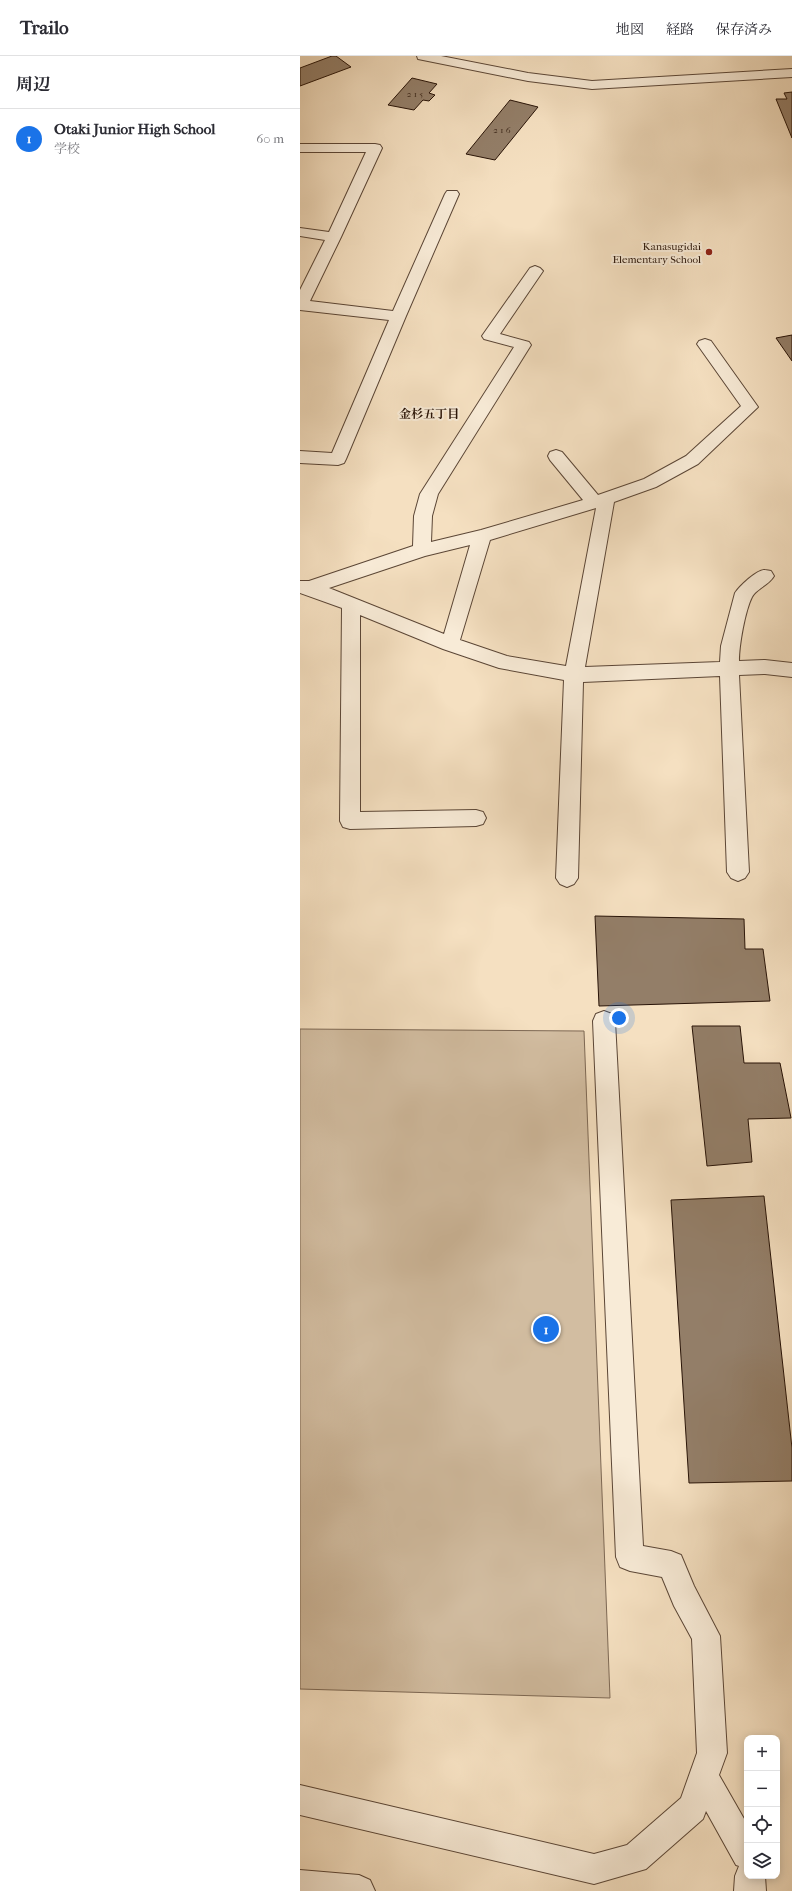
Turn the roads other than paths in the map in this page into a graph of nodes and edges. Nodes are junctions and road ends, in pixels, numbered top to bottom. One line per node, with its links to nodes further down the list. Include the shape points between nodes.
1 (423, 56): 2 (street, via 560,83 592,85)
2 (792, 73)
3 (300, 148): 6 (street, via 375,148)
4 (452, 194): 9 (street)
5 (300, 232): 6 (street)
6 (334, 237): 8 (street)
7 (535, 271): 15 (street, via 490,336 523,346 429,494 423,516)
8 (300, 305): 9 (street)
9 (398, 316): 12 (street, via 338,459)
10 (705, 344): 13 (street, via 750,407 692,460 650,483)
11 (556, 456): 13 (street)
12 (300, 457)
13 (600, 500): 14 (street); 22 (street)
14 (482, 536): 15 (street); 19 (street)
15 (422, 550): 17 (street)
16 (765, 576): 20 (street, via 744,593 730,646)
17 (305, 587): 18 (street)
18 (351, 605): 19 (street); 23 (street, via 350,821)
19 (450, 644): 22 (street, via 506,663)
20 (729, 670): 21 (street, via 765,667); 22 (street); 24 (street)
21 (792, 670)
22 (574, 675): 25 (street)
23 (476, 818)
24 (738, 872)
25 (566, 878)
26 (604, 1021): 27 (street, via 630,1557 671,1566 706,1636 712,1753)
27 (703, 1777): 28 (street, via 692,1808 635,1858 594,1869); 29 (street)
28 (300, 1800)
29 (744, 1849)
30 (750, 1879): 33 (street)
31 (300, 1885): 32 (street)
32 (359, 1891)
33 (750, 1891)

